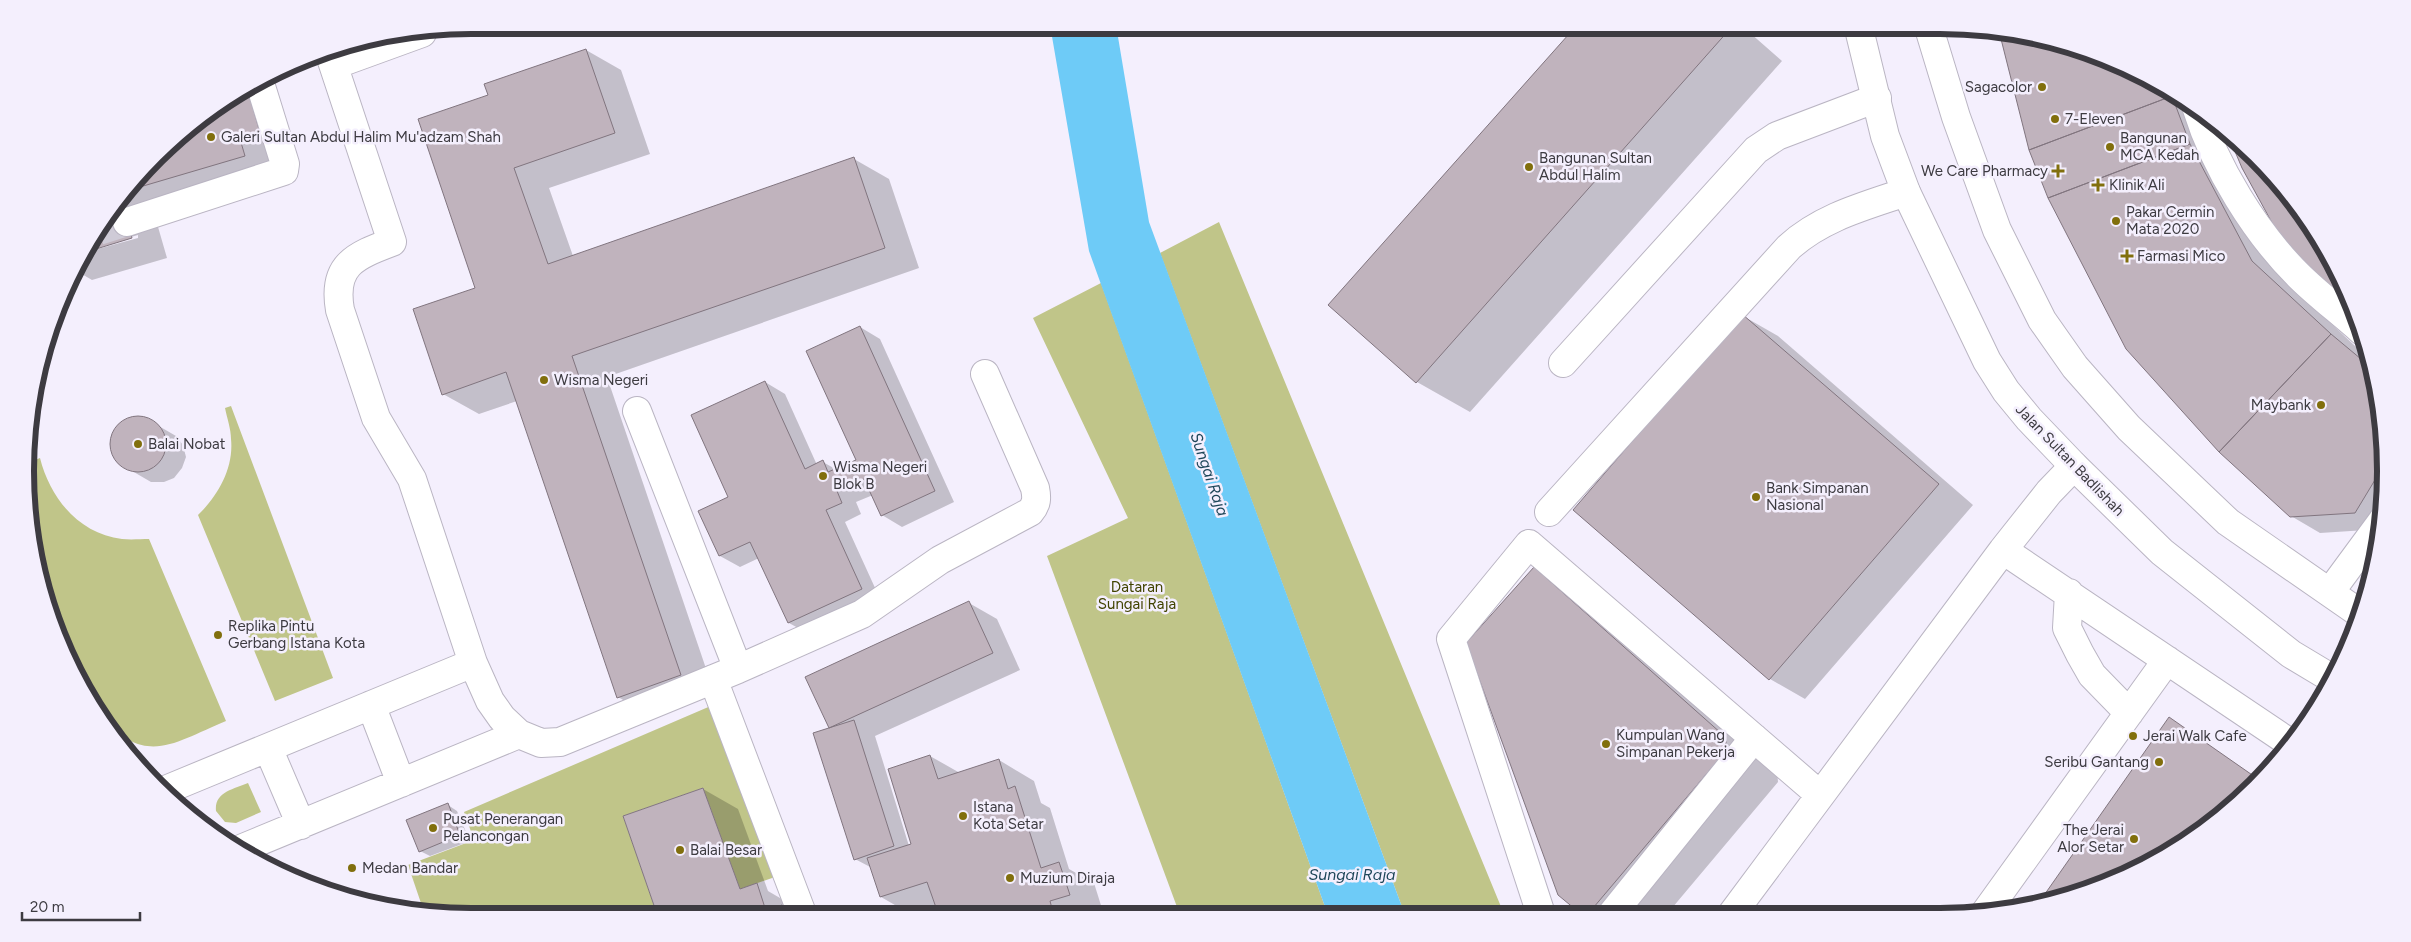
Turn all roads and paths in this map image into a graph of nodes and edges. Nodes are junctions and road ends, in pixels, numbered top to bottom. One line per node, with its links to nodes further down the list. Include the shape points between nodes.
1 (1860, 34): 6 (main road, Jalan Sultan Badlishah)
2 (1931, 34): 18 (main road, via 1956,117 1997,230 2042,320 2075,367 2129,428 2228,522)
3 (392, 41): 4 (main road)
4 (331, 57): 22 (main road, via 392,242 360,254 348,265 340,279 337,295 340,310 376,418 412,479)
5 (261, 87): 9 (main road, via 285,164 284,171)
6 (1877, 98): 8 (main road, Jalan Sultan Badlishah, via 1885,136); 11 (main road, via 1786,133 1756,150)
7 (2200, 120): 10 (main road, via 2245,211 2298,274)
8 (1906, 192): 14 (main road, Jalan Sultan Badlishah, via 1987,362 2029,419); 15 (main road, via 1835,217 1802,235)
9 (127, 222)
10 (2350, 321)
11 (1562, 363)
12 (985, 374): 23 (main road, via 1035,488 1036,505 1030,512 940,560 862,614)
13 (637, 411): 23 (main road)
14 (2074, 466): 17 (main road); 24 (main road, Jalan Sultan Badlishah, via 2162,552 2291,654)
15 (1550, 512)
16 (2373, 532): 18 (main road)
17 (2002, 550): 19 (main road); 34 (main road)
18 (2330, 592): 20 (main road)
19 (2068, 593): 21 (main road); 27 (main road, via 2067,628 2080,654 2092,675)
20 (2355, 610)
21 (2167, 660): 27 (main road); 30 (main road)
22 (473, 663): 26 (main road); 28 (main road, via 490,702)
23 (738, 669): 25 (main road)
24 (2326, 675)
25 (713, 679): 28 (main road, via 560,742 540,743); 38 (main road)
26 (371, 705): 31 (main road); 32 (main road)
27 (2129, 713): 37 (main road)
28 (519, 734): 32 (main road)
29 (1754, 738): 34 (main road); 39 (main road, via 1529,544 1451,639); 40 (main road)
30 (2285, 740)
31 (268, 748): 33 (main road); 35 (main road)
32 (401, 783): 35 (main road)
33 (171, 788)
34 (1820, 795): 41 (main road)
35 (300, 825): 36 (main road)
36 (247, 847)
37 (1990, 905)
38 (800, 908)
39 (1539, 908)
40 (1617, 908)
41 (1736, 908)

